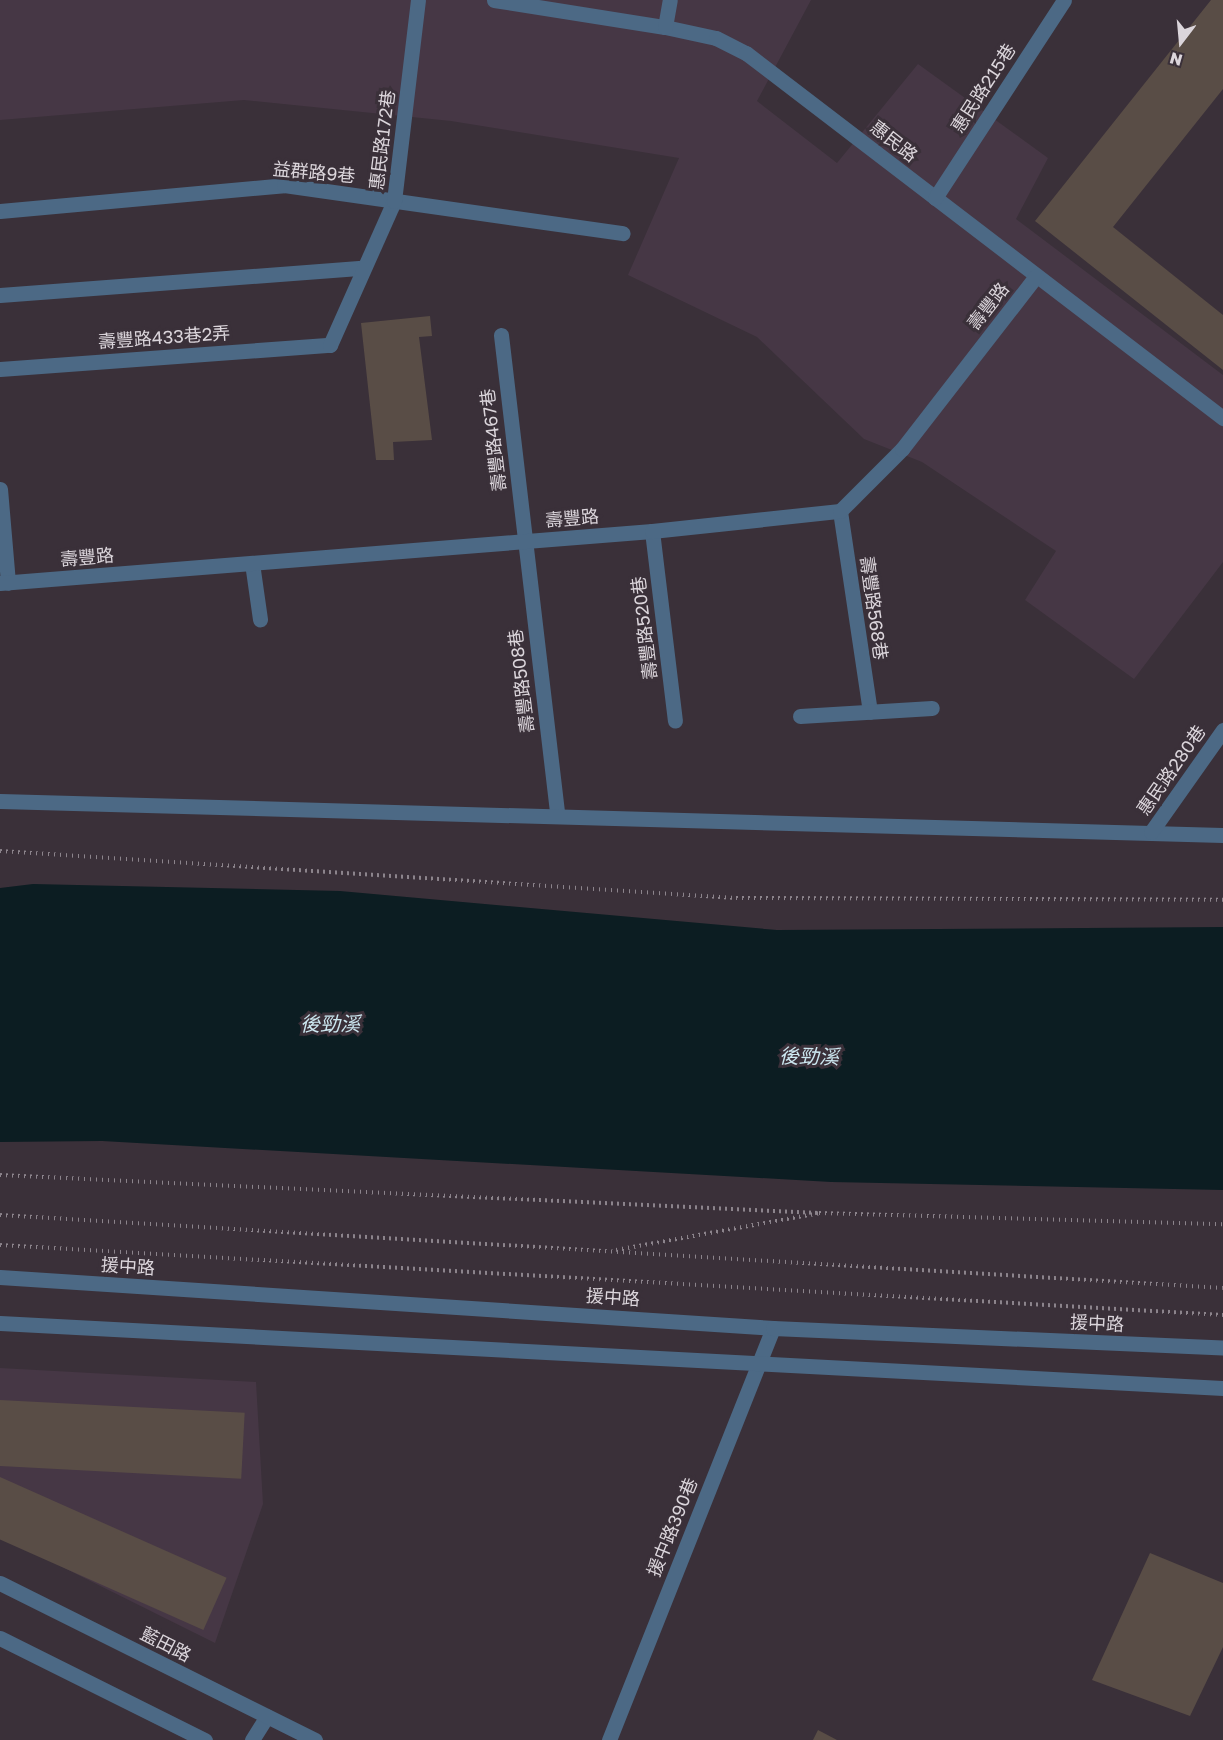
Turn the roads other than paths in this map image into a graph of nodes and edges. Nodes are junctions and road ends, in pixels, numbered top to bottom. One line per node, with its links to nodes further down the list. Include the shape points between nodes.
1 (418, 0): 7 (street, 惠民路172巷)
2 (494, 0): 5 (street, 惠民路)
3 (670, 0): 5 (street)
4 (1064, 0): 6 (street, 惠民路215巷)
5 (665, 27): 6 (street, 惠民路, via 716,38 746,53)
6 (935, 198): 11 (street, 惠民路)
7 (394, 201): 8 (street, 益群路9巷, via 284,185); 9 (street, 益群路9巷); 10 (street, 惠民路172巷)
8 (0, 211)
9 (623, 233)
10 (362, 268): 12 (street); 14 (street, 惠民路172巷)
11 (1036, 276): 16 (street, 惠民路); 18 (street, 壽豐路, via 902,449)
12 (0, 295)
13 (501, 334): 20 (street, 壽豐路467巷)
14 (330, 345): 15 (street, 壽豐路433巷2弄)
15 (0, 369)
16 (1223, 418)
17 (0, 489): 22 (street)
18 (840, 511): 19 (street, 壽豐路); 25 (street, 壽豐路568巷)
19 (652, 531): 20 (street, 壽豐路); 27 (street, 壽豐路520巷)
20 (524, 542): 21 (street, 壽豐路); 30 (street, 壽豐路508巷)
21 (252, 563): 22 (street, 壽豐路); 23 (street)
22 (4, 583)
23 (260, 619)
24 (932, 708): 25 (street)
25 (870, 712): 26 (street)
26 (800, 716)
27 (675, 721)
28 (1223, 730): 31 (street, 惠民路280巷)
29 (0, 801): 30 (street)
30 (556, 815): 31 (street)
31 (1151, 832): 32 (street)
32 (1223, 836)
33 (0, 1277): 35 (street, 援中路)
34 (0, 1323): 37 (street)
35 (773, 1328): 36 (street, 援中路); 37 (street, 援中路390巷)
36 (1223, 1348)
37 (757, 1367): 38 (street); 45 (street, 援中路390巷)
38 (1223, 1388)
39 (0, 1583): 41 (street, 藍田路)
40 (0, 1638): 42 (street)
41 (267, 1716): 43 (street); 44 (street, 藍田路)
42 (205, 1740)
43 (252, 1740)
44 (315, 1740)
45 (609, 1740)

